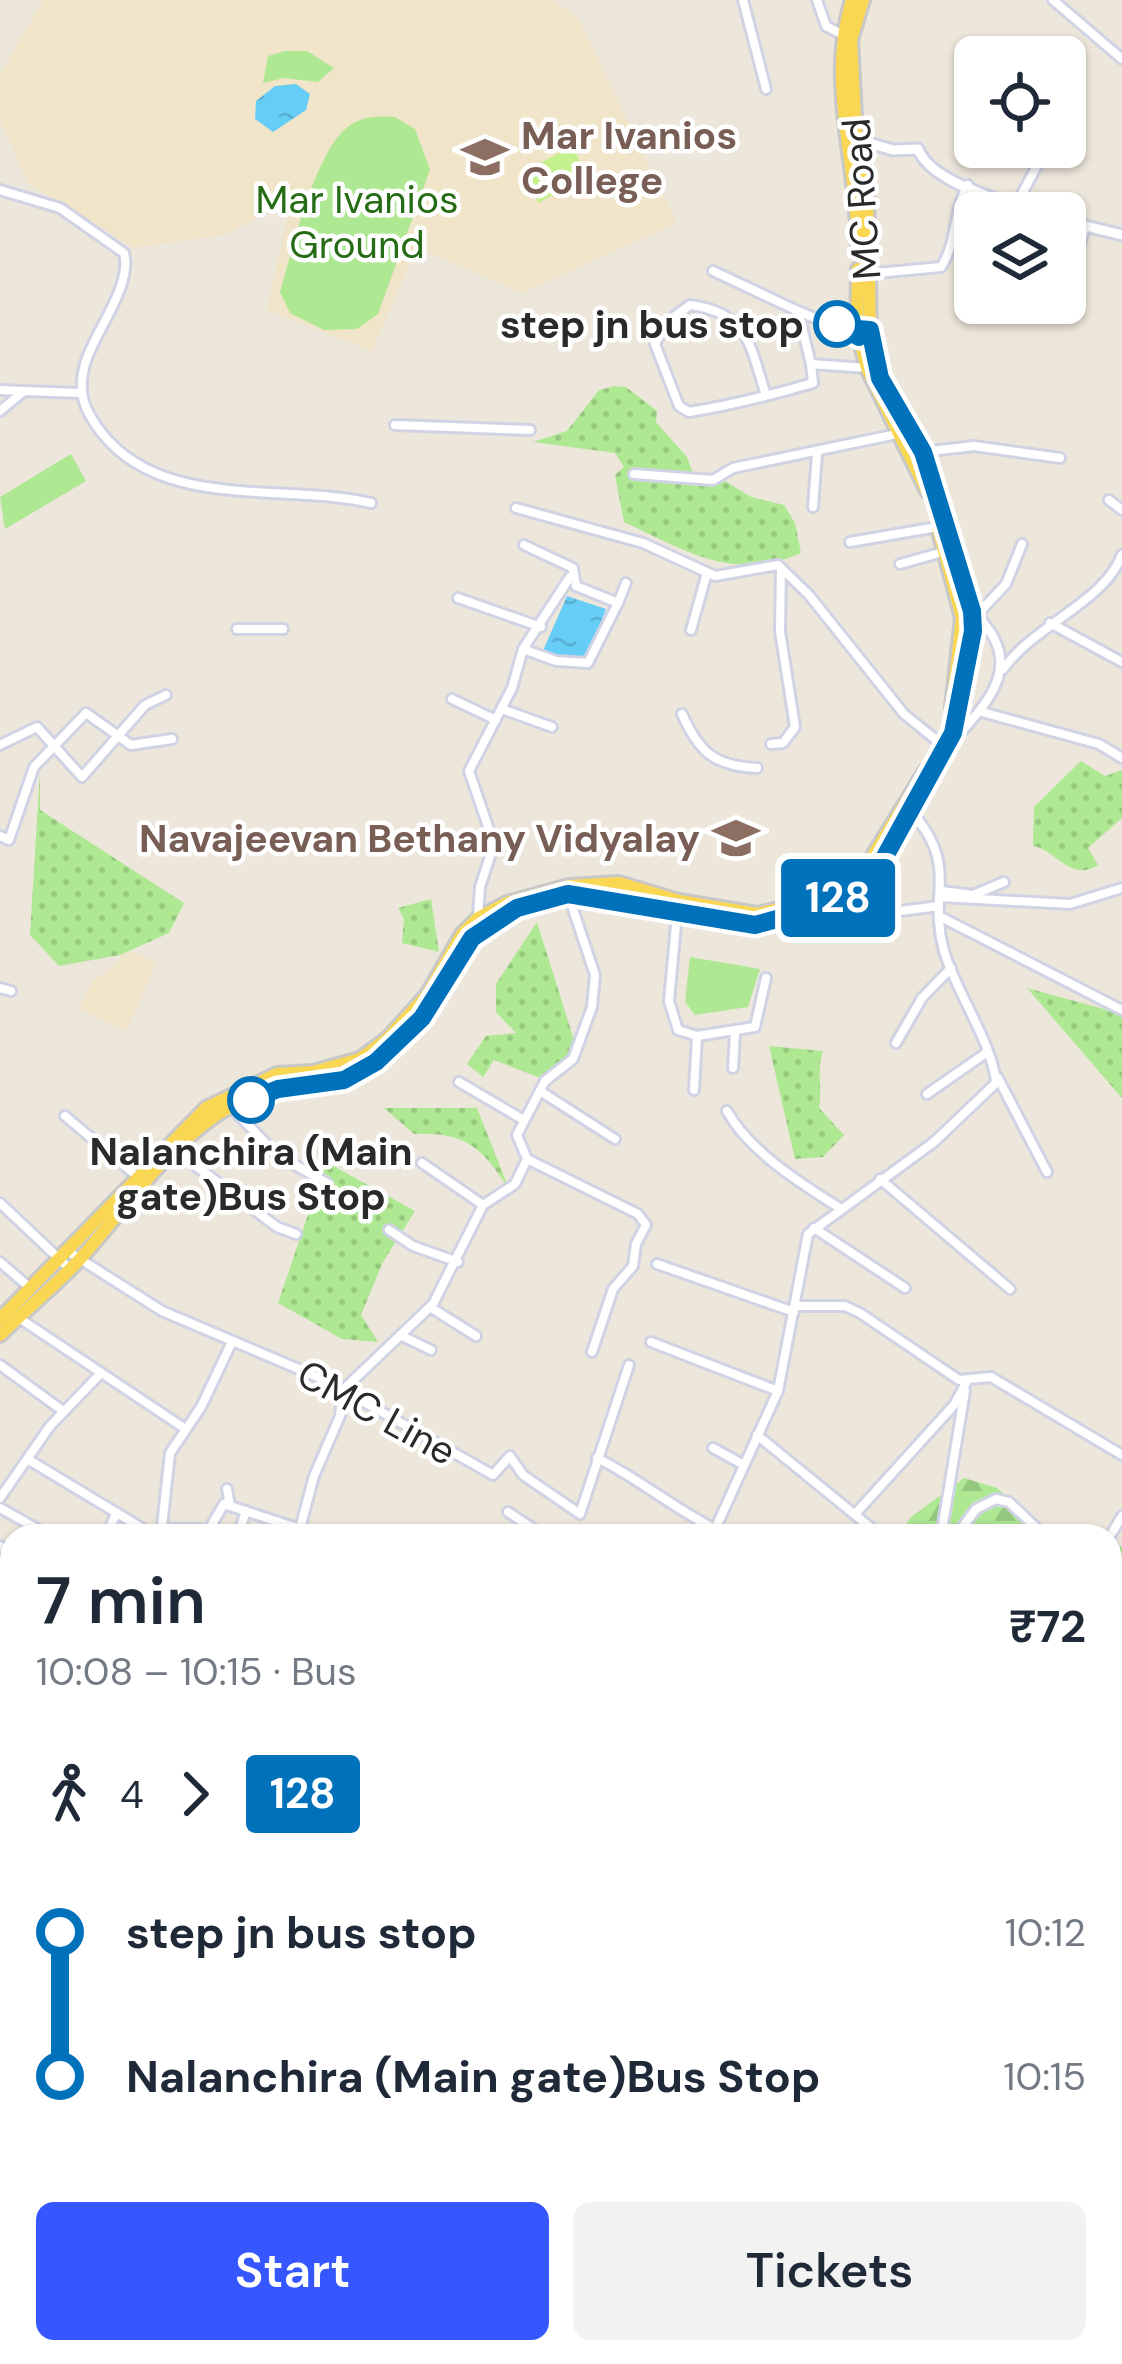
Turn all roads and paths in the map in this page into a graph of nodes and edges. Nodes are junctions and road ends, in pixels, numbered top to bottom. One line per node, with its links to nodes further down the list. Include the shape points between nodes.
1 (743, 0): 8 (street)
2 (817, 0): 6 (street, via 826,26)
3 (853, 0): 6 (main road, MC Road)
4 (863, 0): 6 (main road, MC Road)
5 (1053, 0): 7 (street)
6 (846, 37): 9 (main road, MC Road)
7 (1122, 59)
8 (766, 89)
9 (849, 138): 10 (street, via 918,149 923,162); 16 (main road, MC Road, via 867,191); 18 (main road, MC Road)
10 (968, 185): 12 (street); 16 (street, via 941,267)
11 (0, 190): 23 (street, via 60,208 124,253 125,272 89,350)
12 (985, 192)
13 (1086, 226): 14 (street)
14 (1122, 236)
15 (712, 271): 17 (street)
16 (865, 274): 18 (main road, MC Road)
17 (799, 311): 18 (street); 19 (street)
18 (862, 332): 20 (main road, MC Road); 29 (main road, MC Road)
19 (812, 364): 20 (street); 24 (street, via 813,383)
20 (867, 368): 28 (main road, MC Road)
21 (0, 390): 22 (street)
22 (24, 391): 23 (street); 25 (street)
23 (80, 392): 34 (street, via 83,409 118,455 143,473)
24 (766, 395): 24 (street, via 689,412 679,406 658,333 690,305 737,323)
25 (0, 411)
26 (395, 425): 27 (street)
27 (530, 430)
28 (899, 434): 30 (street); 38 (main road, MC Road)
29 (923, 452): 31 (street, via 974,446); 51 (main road, MC Road)
30 (818, 454): 32 (street, via 734,468 713,480); 35 (street)
31 (1060, 458)
32 (634, 474)
33 (1108, 500): 37 (street)
34 (371, 502)
35 (813, 507)
36 (516, 508): 46 (street, via 643,543)
37 (1122, 510)
38 (938, 527): 39 (street); 42 (main road, MC Road)
39 (850, 542)
40 (1022, 544): 51 (street, via 1006,584)
41 (524, 545): 47 (street, via 573,568)
42 (945, 551): 44 (street); 72 (main road, MC Road, via 962,618)
43 (1122, 555): 52 (street, via 1099,590)
44 (900, 564)
45 (781, 567): 46 (street); 70 (street, via 780,631 795,727 783,743); 72 (street, via 904,714)
46 (707, 573): 56 (street)
47 (570, 577): 50 (street); 53 (street)
48 (626, 583): 50 (street)
49 (458, 598): 53 (street)
50 (618, 603): 57 (street, via 588,663)
51 (975, 613): 59 (street, via 994,638); 72 (main road, MC Road, via 966,685)
52 (1048, 622): 58 (street); 59 (street)
53 (542, 627): 57 (street)
54 (237, 628): 55 (street)
55 (283, 629)
56 (691, 630)
57 (523, 649): 62 (street)
58 (1122, 662)
59 (1002, 670): 63 (street)
60 (166, 695): 67 (street, via 145,705)
61 (452, 698): 65 (street)
62 (502, 710): 65 (street); 66 (street)
63 (982, 712): 72 (street); 73 (street, via 1099,744)
64 (682, 715): 74 (street, via 711,758)
65 (496, 720): 83 (street, via 469,771 494,844)
66 (552, 728)
67 (117, 737): 68 (street, via 131,745); 69 (street, via 86,713); 69 (street, via 82,778)
68 (172, 739)
69 (54, 742): 71 (street, via 37,727); 76 (street, via 34,767 9,840)
70 (771, 744)
71 (0, 745)
72 (943, 746): 75 (main road, MC Road)
73 (1122, 758)
74 (757, 767)
75 (909, 809): 80 (street, via 935,844); 81 (main road, MC Road, via 877,871); 83 (main road, MC Road, via 850,882 799,905 757,914 619,883 569,886)
76 (0, 836)
77 (1004, 882): 80 (street)
78 (1122, 888): 80 (street, via 1070,904)
79 (568, 894): 82 (main road, MC Road); 95 (street, via 596,988 574,1059); 97 (main road, MC Road, via 517,908 472,938 422,1018 376,1062 344,1080 278,1089)
80 (940, 902): 81 (street, via 845,918); 84 (street); 86 (street)
81 (804, 913): 82 (main road, MC Road, via 755,925)
82 (677, 914): 88 (street, via 669,1001 678,1030)
83 (478, 919): 106 (main road, MC Road, via 387,1039 360,1059 277,1074 206,1108)
84 (950, 968): 89 (street); 90 (street)
85 (766, 978): 87 (street, via 755,1027)
86 (1122, 1010)
87 (735, 1034): 88 (street); 91 (street)
88 (697, 1036): 94 (street)
89 (896, 1043)
90 (986, 1053): 92 (street); 96 (street)
91 (733, 1068)
92 (997, 1077): 105 (street); 107 (street, via 934,1142)
93 (459, 1082): 100 (street)
94 (694, 1090)
95 (540, 1091): 100 (street); 101 (street)
96 (927, 1094)
97 (232, 1108): 102 (main road, MC Road); 108 (street, via 277,1155)
98 (727, 1111): 111 (street, via 735,1127)
99 (65, 1116): 106 (street)
100 (522, 1119): 103 (street, via 517,1136)
101 (615, 1139)
102 (176, 1151): 114 (street); 115 (main road, MC Road)
103 (527, 1159): 110 (street, via 515,1184); 132 (street, via 646,1225)
104 (422, 1163): 110 (street)
105 (1047, 1172)
106 (138, 1177): 115 (main road, MC Road)
107 (880, 1179): 111 (street); 121 (street)
108 (327, 1183)
109 (0, 1203): 115 (street, CMC Line)
110 (484, 1205): 117 (street)
111 (838, 1207): 112 (street)
112 (814, 1228): 119 (street); 123 (street, via 803,1245)
113 (389, 1230): 117 (street)
114 (296, 1234)
115 (70, 1260): 120 (main road, MC Road); 124 (main road, MC Road); 130 (street, CMC Line)
116 (0, 1262): 120 (street)
117 (458, 1262): 122 (street)
118 (657, 1264): 123 (street)
119 (905, 1288)
120 (31, 1289): 125 (main road, MC Road)
121 (1010, 1289)
122 (430, 1307): 127 (street); 128 (street)
123 (795, 1309): 136 (street, via 860,1312); 138 (street)
124 (18, 1317): 126 (main road, MC Road); 135 (street)
125 (0, 1319)
126 (0, 1335)
127 (400, 1335): 131 (street); 137 (street)
128 (476, 1336)
129 (651, 1342): 138 (street)
130 (231, 1345): 137 (street, CMC Line); 140 (street)
131 (431, 1350)
132 (592, 1352)
133 (0, 1365): 139 (street)
134 (629, 1365): 144 (street, CMC Line)
135 (100, 1373): 139 (street); 140 (street)
136 (966, 1383): 143 (street, via 991,1377); 154 (street); 167 (street)
137 (343, 1390): 144 (street, CMC Line, via 493,1474 509,1456 580,1514); 162 (street)
138 (778, 1391): 141 (street)
139 (63, 1411): 145 (street)
140 (184, 1428): 158 (street, via 164,1478)
141 (757, 1436): 146 (street); 154 (street)
142 (713, 1448): 146 (street)
143 (1122, 1455)
144 (597, 1458): 164 (street)
145 (28, 1460): 148 (street); 153 (street)
146 (744, 1465): 165 (street)
147 (227, 1489): 149 (street)
148 (0, 1498)
149 (230, 1506): 151 (street); 159 (street)
150 (0, 1508): 155 (street)
151 (246, 1511): 160 (street); 161 (street)
152 (508, 1512): 163 (street)
153 (116, 1513): 156 (street); 157 (street)
154 (856, 1513): 166 (street)
155 (29, 1524)
156 (112, 1524)
157 (139, 1524)
158 (161, 1524)
159 (213, 1524)
160 (242, 1524)
161 (277, 1524)
162 (302, 1524)
163 (526, 1524)
164 (699, 1524)
165 (717, 1524)
166 (868, 1524)
167 (943, 1524)
168 (965, 1524): 169 (street, via 996,1499)
169 (1032, 1524)

